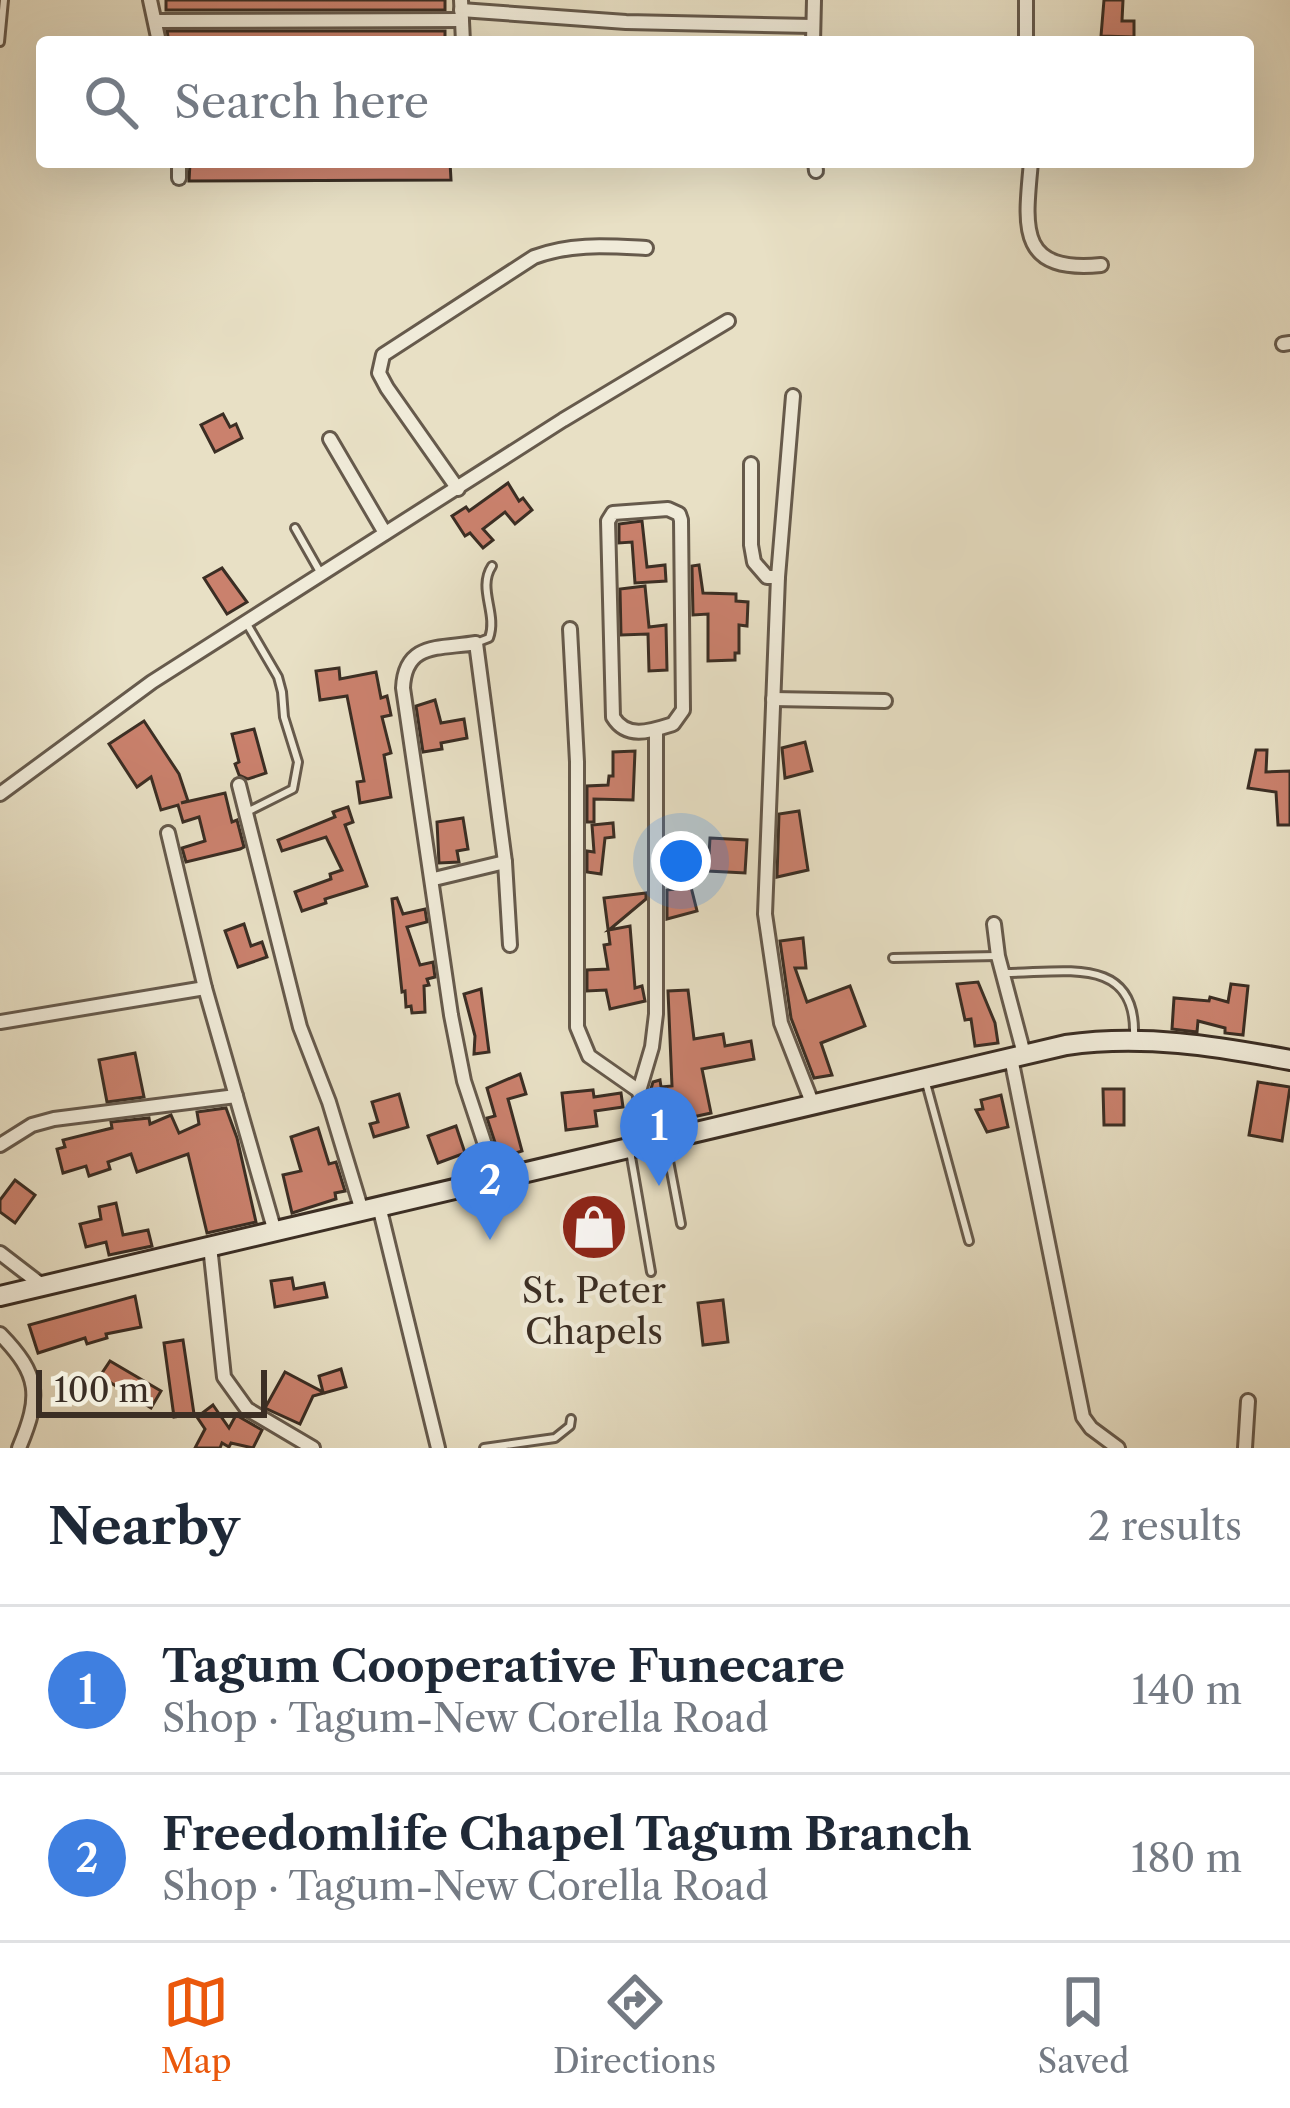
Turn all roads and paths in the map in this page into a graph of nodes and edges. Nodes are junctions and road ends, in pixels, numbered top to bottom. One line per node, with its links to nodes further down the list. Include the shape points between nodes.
1 (4, 0): 11 (lane)
2 (150, 0): 6 (street)
3 (814, 0): 7 (street)
4 (1026, 0): 10 (street)
5 (462, 10): 6 (street); 7 (street)
6 (155, 21): 8 (street)
7 (812, 26): 9 (street)
8 (158, 36)
9 (813, 36)
10 (1026, 36)
11 (0, 42)
12 (179, 168): 14 (street)
13 (1030, 168): 16 (street, via 1026,216 1044,258 1067,268)
14 (179, 178)
15 (646, 248): 21 (street, via 587,246 534,257 383,356 387,388)
16 (1101, 265)
17 (728, 321): 21 (street)
18 (793, 396): 26 (street)
19 (330, 439): 23 (street)
20 (751, 464): 26 (street, via 754,562)
21 (458, 489): 23 (street)
22 (295, 529): 25 (lane)
23 (386, 533): 25 (street)
24 (492, 566): 29 (lane, via 485,585 493,630)
25 (322, 575): 27 (street)
26 (778, 578): 30 (street)
27 (247, 625): 34 (street); 35 (lane, via 278,677 298,778 284,796)
28 (570, 629): 50 (street, via 577,1027 589,1056)
29 (476, 643): 37 (street); 38 (street, via 417,653 404,672)
30 (773, 699): 31 (street); 52 (street, via 765,914 782,1023)
31 (885, 700)
32 (656, 730): 32 (street, via 683,710 681,520 668,509 608,520 613,717 634,733); 50 (street, via 656,1014)
33 (239, 785): 35 (street)
34 (0, 794)
35 (246, 813): 56 (street, via 300,1027)
36 (168, 832): 44 (street)
37 (505, 862): 38 (street); 40 (street)
38 (434, 879): 55 (street, via 464,1082)
39 (994, 924): 41 (street)
40 (509, 945)
41 (998, 956): 42 (lane); 43 (street)
42 (893, 958)
43 (1002, 973): 46 (lane, via 1112,979 1129,996); 47 (street)
44 (205, 988): 45 (street); 51 (street)
45 (0, 1022)
46 (1133, 1040): 47 (main road); 48 (main road)
47 (1017, 1056): 49 (main road); 72 (street, via 1083,1417)
48 (1290, 1060)
49 (925, 1080): 52 (main road); 59 (lane)
50 (639, 1091): 53 (street)
51 (236, 1096): 54 (street, via 54,1119); 58 (street)
52 (813, 1105): 53 (main road)
53 (648, 1143): 55 (main road); 57 (lane); 62 (lane)
54 (0, 1145)
55 (496, 1178): 56 (main road)
56 (370, 1209): 58 (main road); 70 (street)
57 (682, 1224)
58 (274, 1232): 60 (main road)
59 (969, 1241)
60 (210, 1246): 63 (main road); 69 (street, via 224,1377 247,1409)
61 (0, 1253): 63 (street)
62 (651, 1272)
63 (43, 1286): 64 (main road)
64 (0, 1296)
65 (0, 1334): 68 (street, via 33,1377 34,1403)
66 (1248, 1401): 73 (street)
67 (571, 1419): 71 (lane, via 554,1438)
68 (19, 1448)
69 (314, 1448)
70 (438, 1448)
71 (484, 1448)
72 (1118, 1448)
73 (1244, 1448)

